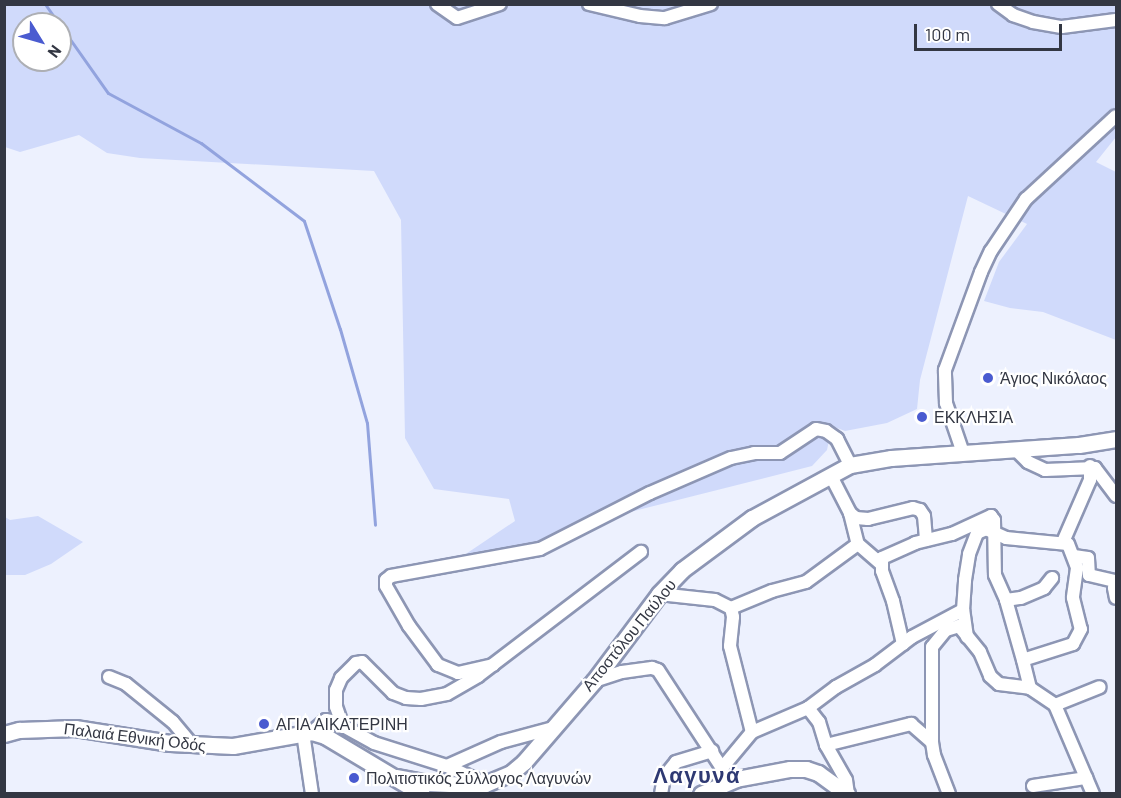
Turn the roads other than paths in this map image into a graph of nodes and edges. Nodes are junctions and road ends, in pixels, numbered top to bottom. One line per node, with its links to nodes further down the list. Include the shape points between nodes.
1 (437, 4): 2 (street, via 457,18)
2 (500, 4)
3 (589, 4): 4 (street, via 665,18)
4 (711, 4)
5 (998, 4): 6 (street, via 1013,15 1062,27)
6 (1116, 21)
7 (1116, 116): 10 (street, via 1026,199 981,272 945,370 946,403)
8 (1116, 439): 9 (street, Αποστόλου Παύλου)
9 (1016, 450): 10 (street, Αποστόλου Παύλου); 12 (street, via 1028,462 1045,470)
10 (963, 453): 11 (street, Αποστόλου Παύλου)
11 (850, 465): 13 (street, Αποστόλου Παύλου); 37 (street, via 837,439 816,429 780,453 731,458 650,493 540,549 386,580 409,626 438,665 458,673)
12 (1090, 466): 14 (street); 18 (street, via 1090,480)
13 (831, 476): 15 (street); 27 (street, Αποστόλου Παύλου, via 752,518 682,570)
14 (1116, 496)
15 (850, 513): 17 (street, via 868,519 913,508 920,510); 19 (street)
16 (995, 535): 17 (street, via 991,516 952,534); 18 (street, via 1032,542); 29 (street, via 995,575); 31 (street, via 982,529 973,542)
17 (926, 540): 22 (street, via 890,552)
18 (1063, 542): 21 (street)
19 (858, 544): 22 (street); 30 (street, via 806,582)
20 (641, 552): 37 (street)
21 (1074, 556): 23 (street, via 1088,558); 26 (street)
22 (880, 563): 34 (street)
23 (1089, 575): 25 (street); 26 (street, via 1090,583)
24 (1053, 578): 29 (street, via 1044,588)
25 (1116, 582): 28 (street)
26 (1075, 584): 36 (street, via 1073,598 1082,629 1073,644)
27 (659, 594): 30 (street, via 715,600); 39 (street, Αποστόλου Παύλου)
28 (1116, 598)
29 (1006, 600): 36 (street)
30 (731, 608): 46 (street, via 730,646)
31 (963, 610): 32 (street); 33 (street)
32 (927, 629): 34 (street); 35 (street)
33 (967, 638): 35 (street, via 958,626 952,627 937,638); 41 (street, via 999,684)
34 (903, 644): 43 (street)
35 (933, 647): 49 (street)
36 (1023, 660): 41 (street)
37 (493, 665): 44 (street, via 447,694 421,699 393,693 362,662 356,663 341,678 336,690 336,707)
38 (109, 677): 51 (street, via 126,684 173,722)
39 (594, 681): 45 (street, Αποστόλου Παύλου); 52 (street, via 622,672 658,670)
40 (1100, 687): 42 (street)
41 (1030, 688): 42 (street)
42 (1055, 705): 56 (street)
43 (808, 708): 46 (street); 50 (street, via 819,722)
44 (343, 727): 47 (street, via 326,720); 53 (street, via 374,743)
45 (553, 728): 53 (street, via 501,742); 57 (street, Αποστόλου Παύλου, via 511,773)
46 (752, 732): 54 (street)
47 (307, 733): 51 (street, Παλαιά Εθνική Οδός, via 247,746); 55 (street, via 325,736); 59 (street)
48 (4, 734): 51 (street, Παλαιά Εθνική Οδός, via 75,728)
49 (932, 742): 50 (street, via 911,724); 64 (street)
50 (826, 745): 63 (street, via 846,780)
51 (193, 746)
52 (712, 752): 54 (street); 61 (street, via 676,762 664,777)
53 (447, 766): 57 (street)
54 (724, 776): 62 (street); 63 (street, via 806,769 829,778)
55 (397, 777): 57 (street, Αποστόλου Παύλου, via 427,783); 60 (street)
56 (1086, 778): 58 (street); 65 (street)
57 (485, 784)
58 (1033, 786)
59 (312, 794)
60 (422, 794)
61 (661, 794)
62 (701, 794)
63 (847, 794)
64 (949, 794)
65 (1093, 794)

